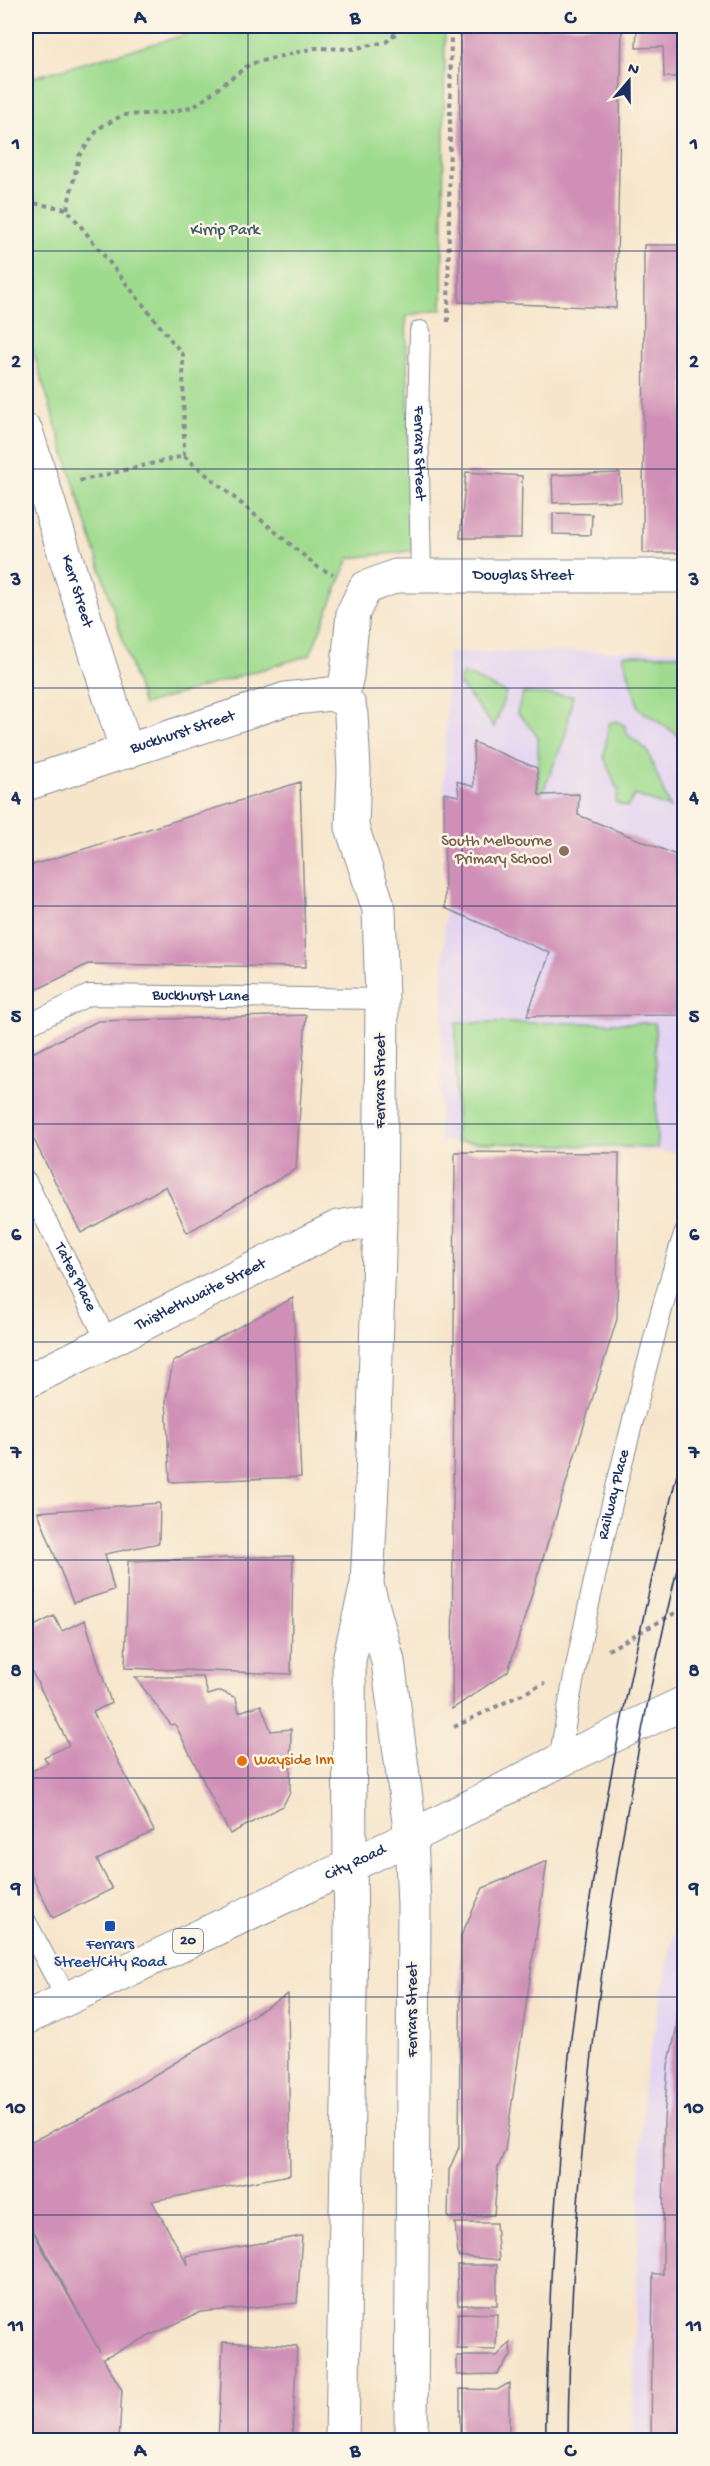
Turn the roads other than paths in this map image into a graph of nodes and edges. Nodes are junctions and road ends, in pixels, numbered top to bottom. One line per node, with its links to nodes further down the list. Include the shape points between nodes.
1 (420, 332): 3 (lane, Ferrars Street, via 417,421)
2 (26, 431): 6 (street, Kerr Street)
3 (421, 575): 4 (street, Douglas Street); 5 (street, Douglas Street, via 396,576 365,588 353,613)
4 (684, 576)
5 (342, 698): 6 (street, Buckhurst Street, via 330,694 286,699); 8 (street, Ferrars Street, via 351,715 352,827 379,909)
6 (127, 752): 7 (street, Buckhurst Street)
7 (26, 784)
8 (382, 999): 9 (lane, Buckhurst Lane, via 89,994); 11 (street, Ferrars Street)
9 (26, 1026)
10 (26, 1181): 13 (lane, Tates Place)
11 (380, 1220): 13 (street, Thistlethwaite Street, via 338,1227); 15 (street, Ferrars Street)
12 (684, 1234): 17 (lane, Railway Place, via 608,1518 574,1669)
13 (108, 1343): 14 (street, Thistlethwaite Street)
14 (26, 1382)
15 (367, 1584): 18 (street, Ferrars Street, via 388,1661); 19 (street, Ferrars Street, via 349,1660)
16 (682, 1707): 17 (street, City Road / 20)
17 (559, 1761): 18 (street, City Road / 20)
18 (411, 1837): 19 (street, City Road / 20); 24 (street, Ferrars Street)
19 (350, 1865): 21 (street, City Road / 20); 23 (street, Ferrars Street)
20 (26, 1922): 21 (lane)
21 (66, 1997): 22 (street, City Road / 20)
22 (26, 2018)
23 (342, 2440)
24 (411, 2440)

